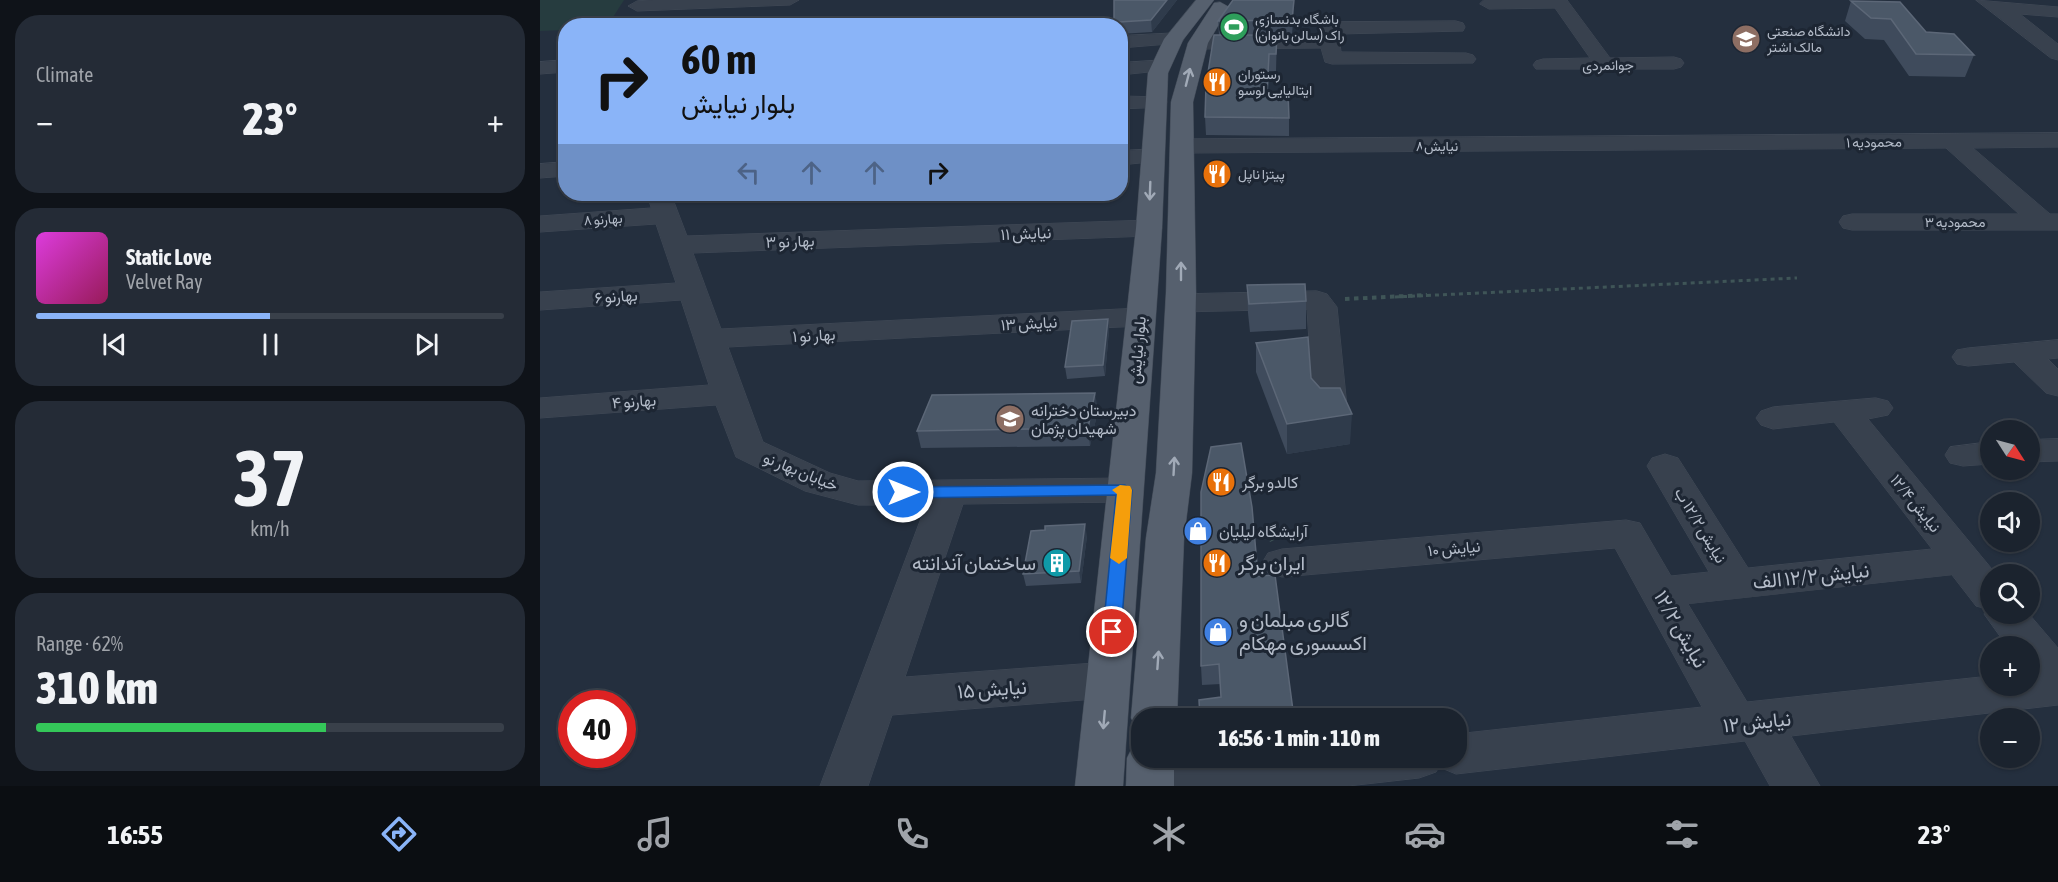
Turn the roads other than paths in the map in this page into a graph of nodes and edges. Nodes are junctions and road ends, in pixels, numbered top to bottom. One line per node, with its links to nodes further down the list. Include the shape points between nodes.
1 (790, 0): 7 (street)
2 (1205, 0): 15 (main road, بلوار نیایش)
3 (1228, 0): 15 (main road, بلوار نیایش)
4 (1985, 0): 9 (street)
5 (2038, 0): 9 (street)
6 (1559, 2): 8 (street); 20 (street)
7 (638, 3): 11 (street)
8 (1490, 4)
9 (2006, 9): 10 (street); 16 (street)
10 (2058, 12)
11 (631, 18)
12 (1456, 27): 13 (street, via 1329,28)
13 (1331, 42): 15 (street); 17 (street, via 1332,58)
14 (1128, 43): 15 (street)
15 (1178, 49): 21 (street); 24 (main road, بلوار نیایش); 29 (main road, بلوار نیایش, one-way to 15)
16 (2058, 54)
17 (1466, 59)
18 (1674, 63): 20 (street, جوانمردی)
19 (1543, 65): 20 (street, جوانمردی)
20 (1605, 65)
21 (1128, 66)
22 (558, 67): 23 (street)
23 (540, 68)
24 (1156, 102): 25 (street); 30 (main road, بلوار نیایش)
25 (1128, 104)
26 (2058, 140): 27 (street, ۱ محمودیه)
27 (1952, 141): 28 (street, ۱ محمودیه); 35 (street)
28 (1691, 143): 29 (street, نیایش۸)
29 (1184, 146): 41 (main road, بلوار نیایش, one-way to 29)
30 (1136, 157): 37 (main road, بلوار نیایش, one-way to 37)
31 (558, 170): 32 (street)
32 (540, 171)
33 (667, 218): 36 (street, ۸ بهارنو); 38 (street, ۳ بهار نو); 39 (street, خیابان بهار نو)
34 (1852, 222): 35 (street, ۳ محمودیه)
35 (2051, 222)
36 (540, 224)
37 (1149, 228): 38 (street, نیایش ۱۱); 42 (main road, بلوار نیایش)
38 (903, 237)
39 (693, 291): 40 (street, ۶ بهارنو); 44 (street, خیابان بهار نو)
40 (540, 301)
41 (1181, 303): 51 (street, via 1317,300 1322,307); 69 (main road, بلوار نیایش, one-way to 41, via 1165,538 1174,473)
42 (1140, 317): 43 (street, نیایش ۱۳); 56 (main road, بلوار نیایش)
43 (917, 330): 44 (street, ۱ بهار نو)
44 (710, 339): 49 (street, خیابان بهار نو)
45 (2058, 349): 46 (street)
46 (2021, 352): 47 (street); 48 (street)
47 (1968, 357)
48 (2058, 386)
49 (729, 394): 50 (street, ۴ بهارنو); 57 (street, خیابان بهار نو, via 748,449 818,482 858,492)
50 (540, 408)
51 (1330, 408)
52 (1773, 418): 59 (street, ۱۲/۴ نیایش, via 1859,409)
53 (2058, 450): 54 (street)
54 (2040, 451)
55 (1665, 466): 62 (street, نیایش ۱۲/۲ ب)
56 (1125, 490): 57 (street, خیابان بهار نو); 66 (main road, بلوار نیایش)
57 (949, 492): 68 (street)
58 (1626, 533): 60 (street, نیایش ۱۰); 63 (street, ۱۲/۲ نیایش)
59 (1962, 560): 61 (street, ۱۲/۴ نیایش); 62 (street, نیایش ۱۲/۲ الف)
60 (1281, 563)
61 (1980, 582)
62 (1737, 584): 63 (street, نیایش ۱۲/۲ الف)
63 (1660, 592): 70 (street, ۱۲/۲ نیایش)
64 (2013, 624): 65 (street)
65 (2058, 679)
66 (1108, 680): 68 (street, ۱۵ نیایش); 75 (main road, بلوار نیایش, one-way to 75)
67 (2058, 687): 70 (street, نیایش ۱۲)
68 (875, 698): 74 (street)
69 (1155, 708)
70 (1747, 723): 71 (street, نیایش ۱۲); 77 (street, ۱۲/۲ نیایش)
71 (1467, 753)
72 (1151, 768): 76 (main road)
73 (1323, 768): 76 (street)
74 (844, 786)
75 (1098, 786)
76 (1150, 786)
77 (1796, 786)

